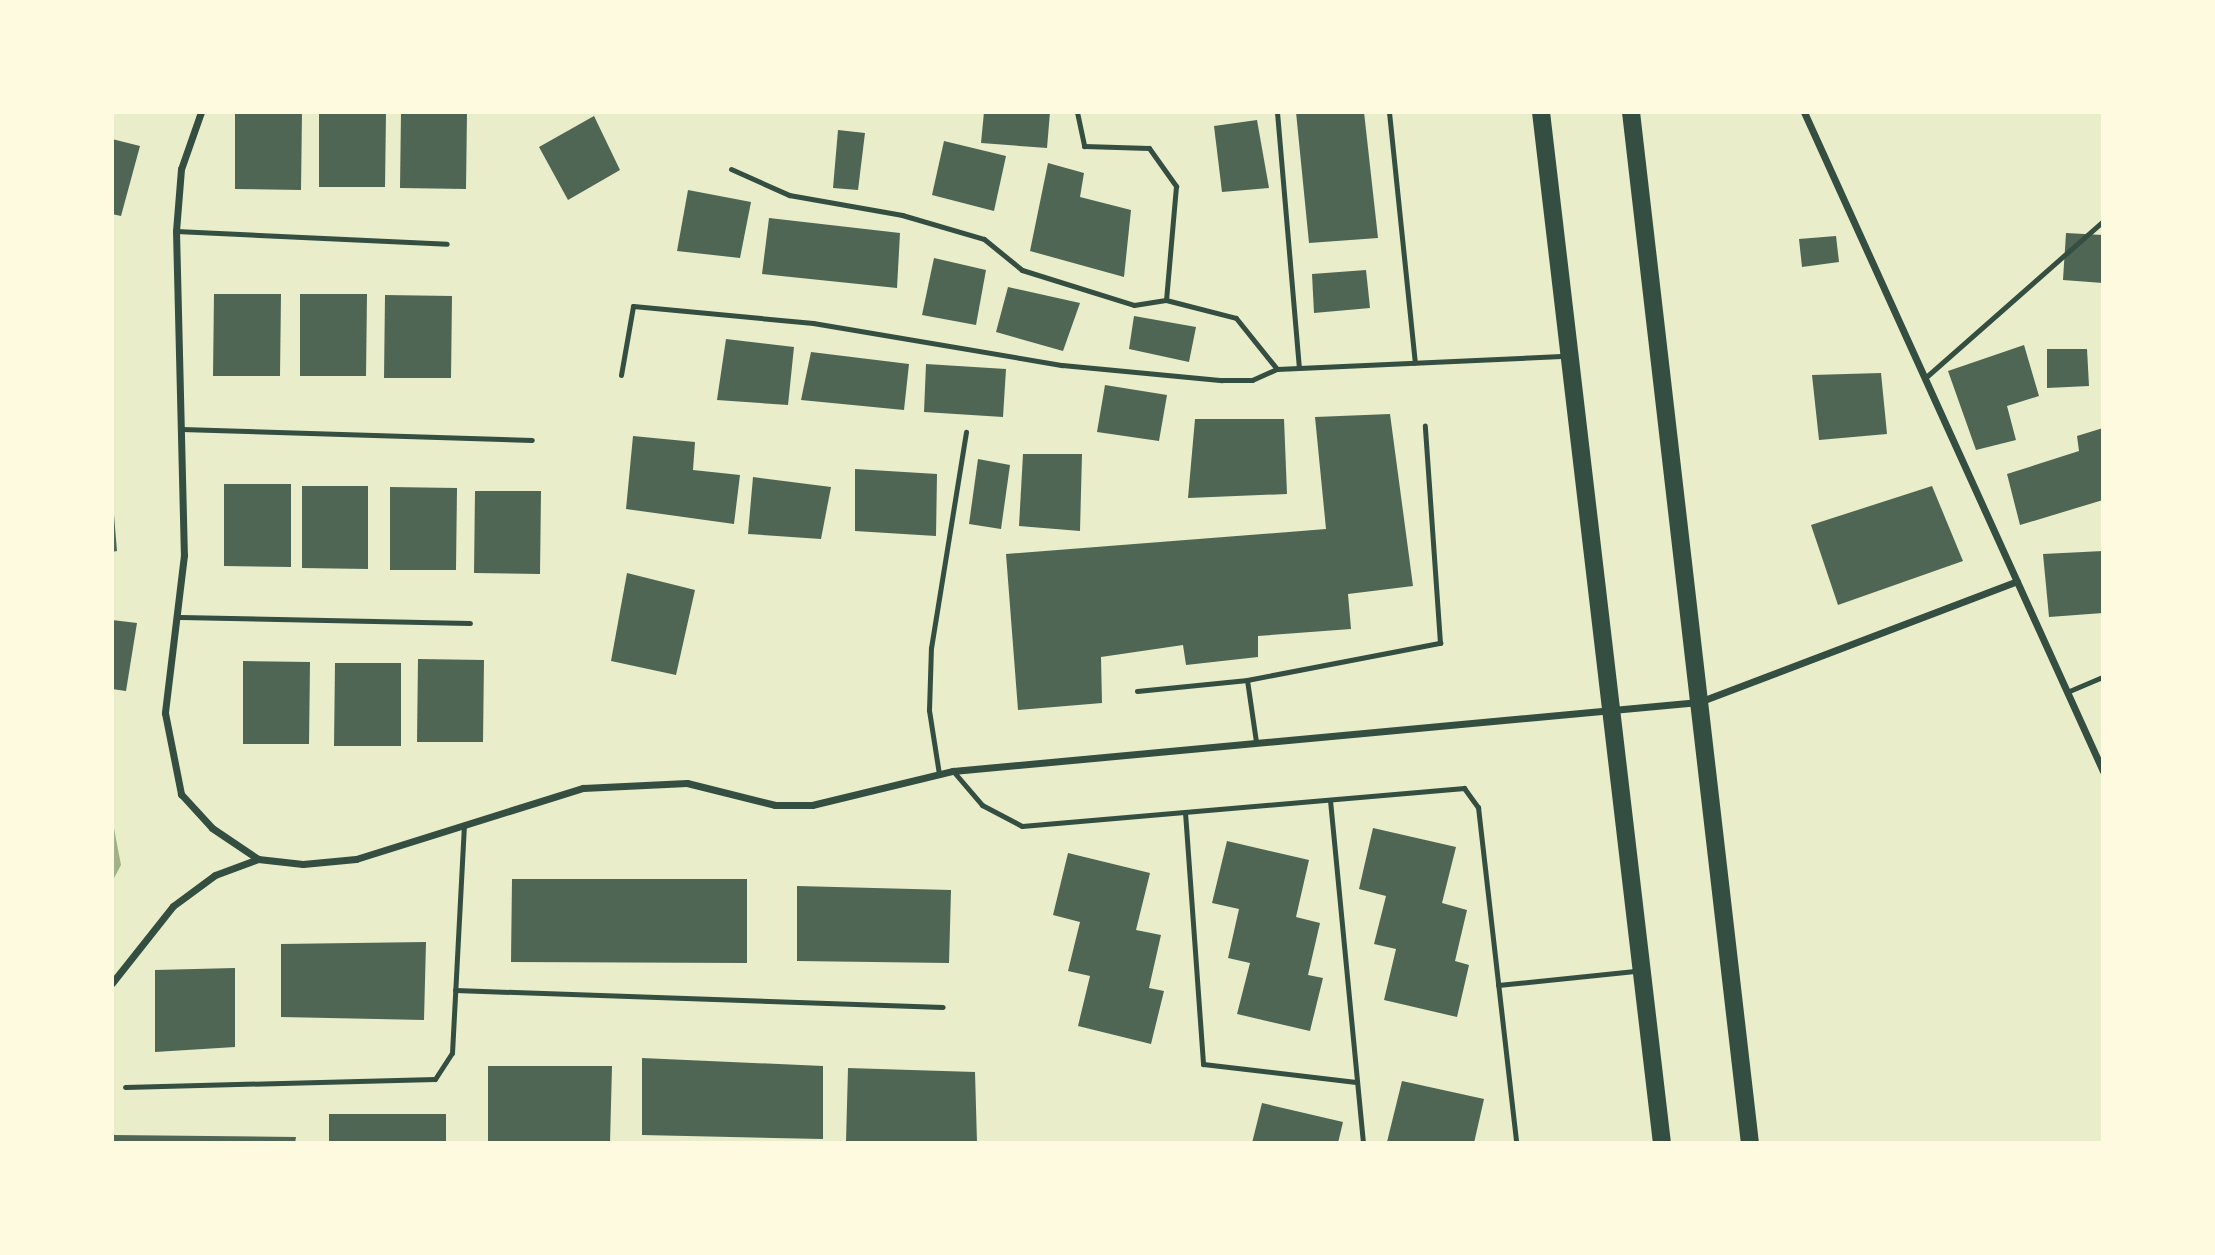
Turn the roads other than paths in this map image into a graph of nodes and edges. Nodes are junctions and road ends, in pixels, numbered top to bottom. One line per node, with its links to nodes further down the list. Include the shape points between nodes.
1 (201, 112): 10 (street, via 181,169)
2 (1077, 112): 12 (lane, via 1084,146 1149,148 1176,187)
3 (1277, 112): 15 (lane)
4 (1388, 112): 14 (lane)
5 (1541, 112): 13 (main road)
6 (1631, 112): 30 (main road)
7 (1804, 112): 18 (street)
8 (731, 169): 12 (lane, via 789,195 902,215 984,240 1022,270 1134,305)
9 (2103, 221): 18 (lane)
10 (176, 231): 11 (lane); 20 (street)
11 (447, 244)
12 (1166, 300): 16 (lane, via 1236,318)
13 (1570, 356): 14 (lane); 31 (main road)
14 (1415, 363): 15 (lane)
15 (1299, 368): 16 (lane)
16 (1277, 369): 17 (lane, via 1252,380 1222,380 1062,365 813,323 633,306)
17 (621, 375)
18 (1925, 378): 23 (street)
19 (1425, 426): 27 (lane, via 1440,643)
20 (181, 429): 22 (lane); 24 (street)
21 (966, 432): 35 (lane, via 931,648 929,710)
22 (532, 439)
23 (2017, 582): 29 (street); 30 (street)
24 (180, 617): 25 (lane); 39 (street, via 164,713 181,794 212,828)
25 (470, 623)
26 (2103, 677): 29 (lane)
27 (1247, 680): 28 (lane); 32 (lane)
28 (1137, 691)
29 (2067, 692): 34 (street)
30 (1699, 702): 31 (street); 50 (main road)
31 (1611, 708): 32 (street); 40 (main road)
32 (1256, 742): 33 (street)
33 (953, 771): 35 (street); 37 (lane, via 982,806 1022,826)
34 (2103, 771)
35 (939, 774): 38 (street, via 812,806 775,806 687,783 583,788)
36 (1329, 800): 37 (lane); 42 (lane, via 1464,788 1478,807); 45 (lane)
37 (1185, 812): 45 (lane, via 1203,1063)
38 (464, 826): 39 (street, via 356,859 303,864); 43 (lane)
39 (258, 859): 41 (street, via 215,876 173,906)
40 (1642, 970): 42 (lane); 49 (main road)
41 (112, 983)
42 (1498, 985): 48 (lane)
43 (455, 990): 44 (lane); 46 (lane, via 452,1054 435,1079)
44 (943, 1007)
45 (1356, 1082): 47 (lane)
46 (125, 1087)
47 (1363, 1143)
48 (1516, 1143)
49 (1662, 1143)
50 (1749, 1143)

